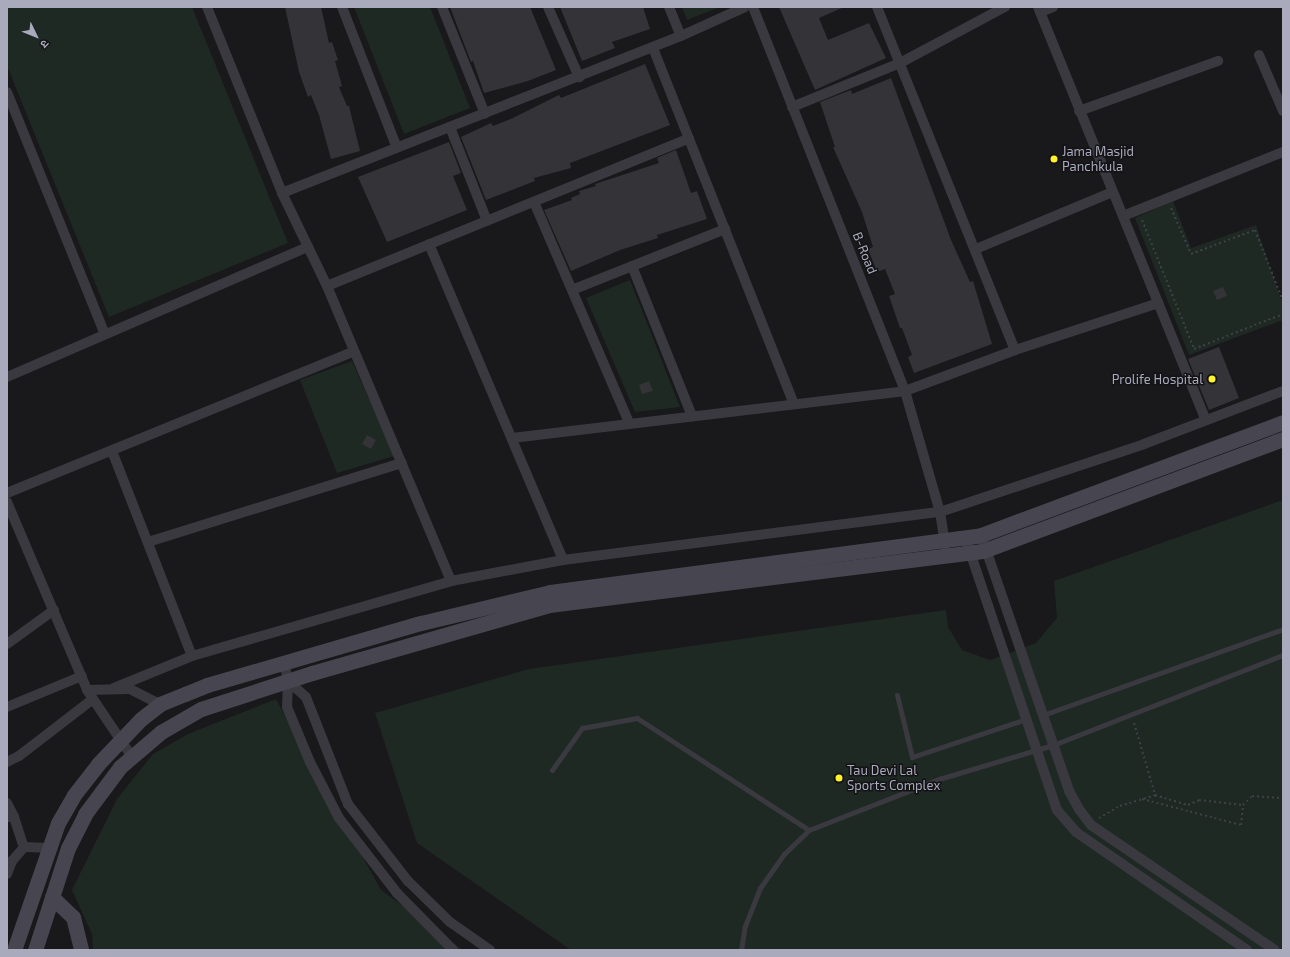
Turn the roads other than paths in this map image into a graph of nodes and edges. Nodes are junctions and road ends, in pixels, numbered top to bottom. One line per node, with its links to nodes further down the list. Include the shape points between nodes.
1 (207, 7): 28 (street)
2 (342, 7): 25 (street)
3 (442, 7): 22 (street)
4 (548, 7): 17 (street)
5 (669, 7): 12 (street)
6 (745, 7): 12 (street)
7 (753, 7): 19 (street, B-Road)
8 (877, 7): 16 (street)
9 (1005, 7): 16 (street)
10 (1054, 7): 11 (street)
11 (1039, 10): 20 (street)
12 (681, 36): 13 (street)
13 (653, 48): 17 (street); 24 (street)
14 (1259, 55): 21 (street)
15 (1218, 61): 20 (street)
16 (900, 63): 19 (street); 35 (street)
17 (579, 76): 22 (street)
18 (7, 92): 40 (street)
19 (792, 107): 44 (street, B-Road)
20 (1079, 111): 27 (street)
21 (1283, 111)
22 (485, 114): 23 (street)
23 (450, 128): 25 (street); 31 (street)
24 (689, 138): 29 (street); 32 (street)
25 (397, 148): 28 (street)
26 (1283, 152): 30 (street)
27 (1112, 192): 30 (street); 35 (street)
28 (282, 193): 34 (street)
29 (534, 202): 31 (street); 38 (street)
30 (1123, 216): 39 (street)
31 (487, 221): 33 (street)
32 (725, 229): 36 (street); 46 (street)
33 (429, 244): 37 (street); 51 (street)
34 (308, 247): 37 (street); 40 (street)
35 (976, 249): 41 (street)
36 (632, 266): 38 (street); 47 (street)
37 (327, 286): 42 (street)
38 (572, 290): 50 (street)
39 (1159, 303): 41 (street); 48 (street)
40 (105, 334): 43 (street)
41 (1015, 350): 44 (street)
42 (354, 352): 53 (street); 54 (street)
43 (7, 377)
44 (905, 391): 46 (street); 57 (street, B-Road)
45 (1283, 391): 48 (street)
46 (794, 404): 47 (street)
47 (692, 416): 50 (street)
48 (1206, 420): 57 (street, via 1144,444)
49 (1283, 422): 58 (street)
50 (629, 423): 51 (street)
51 (512, 438): 65 (street)
52 (1283, 440): 62 (street)
53 (112, 451): 55 (street); 61 (street)
54 (402, 463): 61 (street); 66 (street)
55 (7, 493)
56 (7, 502): 67 (street)
57 (940, 512): 60 (street, B-Road); 65 (street)
58 (981, 535): 59 (street); 62 (street)
59 (965, 537): 60 (street); 63 (street)
60 (944, 540): 64 (street, B-Road); 72 (street, via 550,592 421,623)
61 (148, 542): 71 (street)
62 (986, 550): 63 (street); 81 (street)
63 (970, 553): 64 (street); 82 (street)
64 (946, 556): 74 (street, via 549,604)
65 (563, 560): 66 (street)
66 (451, 581): 71 (street)
67 (54, 610): 69 (street); 73 (street)
68 (1283, 629): 81 (lane)
69 (7, 644)
70 (1283, 655): 84 (lane)
71 (192, 656): 75 (street)
72 (284, 662): 74 (street); 79 (street, via 206,685)
73 (82, 676): 76 (street); 80 (street)
74 (288, 681): 86 (street, via 201,709 161,732); 99 (street, via 288,707 310,762 339,818 397,893); 100 (street, via 306,697 348,804 408,881 450,922)
75 (114, 688): 76 (street); 79 (street, via 136,690)
76 (87, 690): 78 (street)
77 (896, 695): 82 (lane, via 912,757)
78 (93, 699): 83 (street); 87 (street, via 19,756)
79 (160, 704): 83 (street)
80 (7, 707)
81 (1043, 715): 82 (street); 84 (street)
82 (1026, 719): 85 (street)
83 (119, 740): 86 (street); 93 (street, via 74,795 58,823)
84 (1053, 745): 85 (lane); 103 (street, via 1070,791 1091,825)
85 (1037, 750): 91 (lane, via 939,779); 102 (street, via 1057,810 1076,832)
86 (132, 757): 95 (street, via 120,767 85,814 68,848)
87 (7, 762)
88 (552, 770): 91 (lane, via 582,728 637,718)
89 (7, 803): 90 (street)
90 (11, 817): 92 (street)
91 (809, 830): 101 (lane, via 784,854 760,888 745,926)
92 (24, 847): 93 (street); 94 (street, via 12,861)
93 (49, 848): 96 (street)
94 (7, 874)
95 (52, 897): 97 (street); 98 (street, via 73,917)
96 (14, 950)
97 (35, 950)
98 (81, 950)
99 (453, 950)
100 (490, 950)
101 (740, 950)
102 (1246, 950)
103 (1275, 950)

